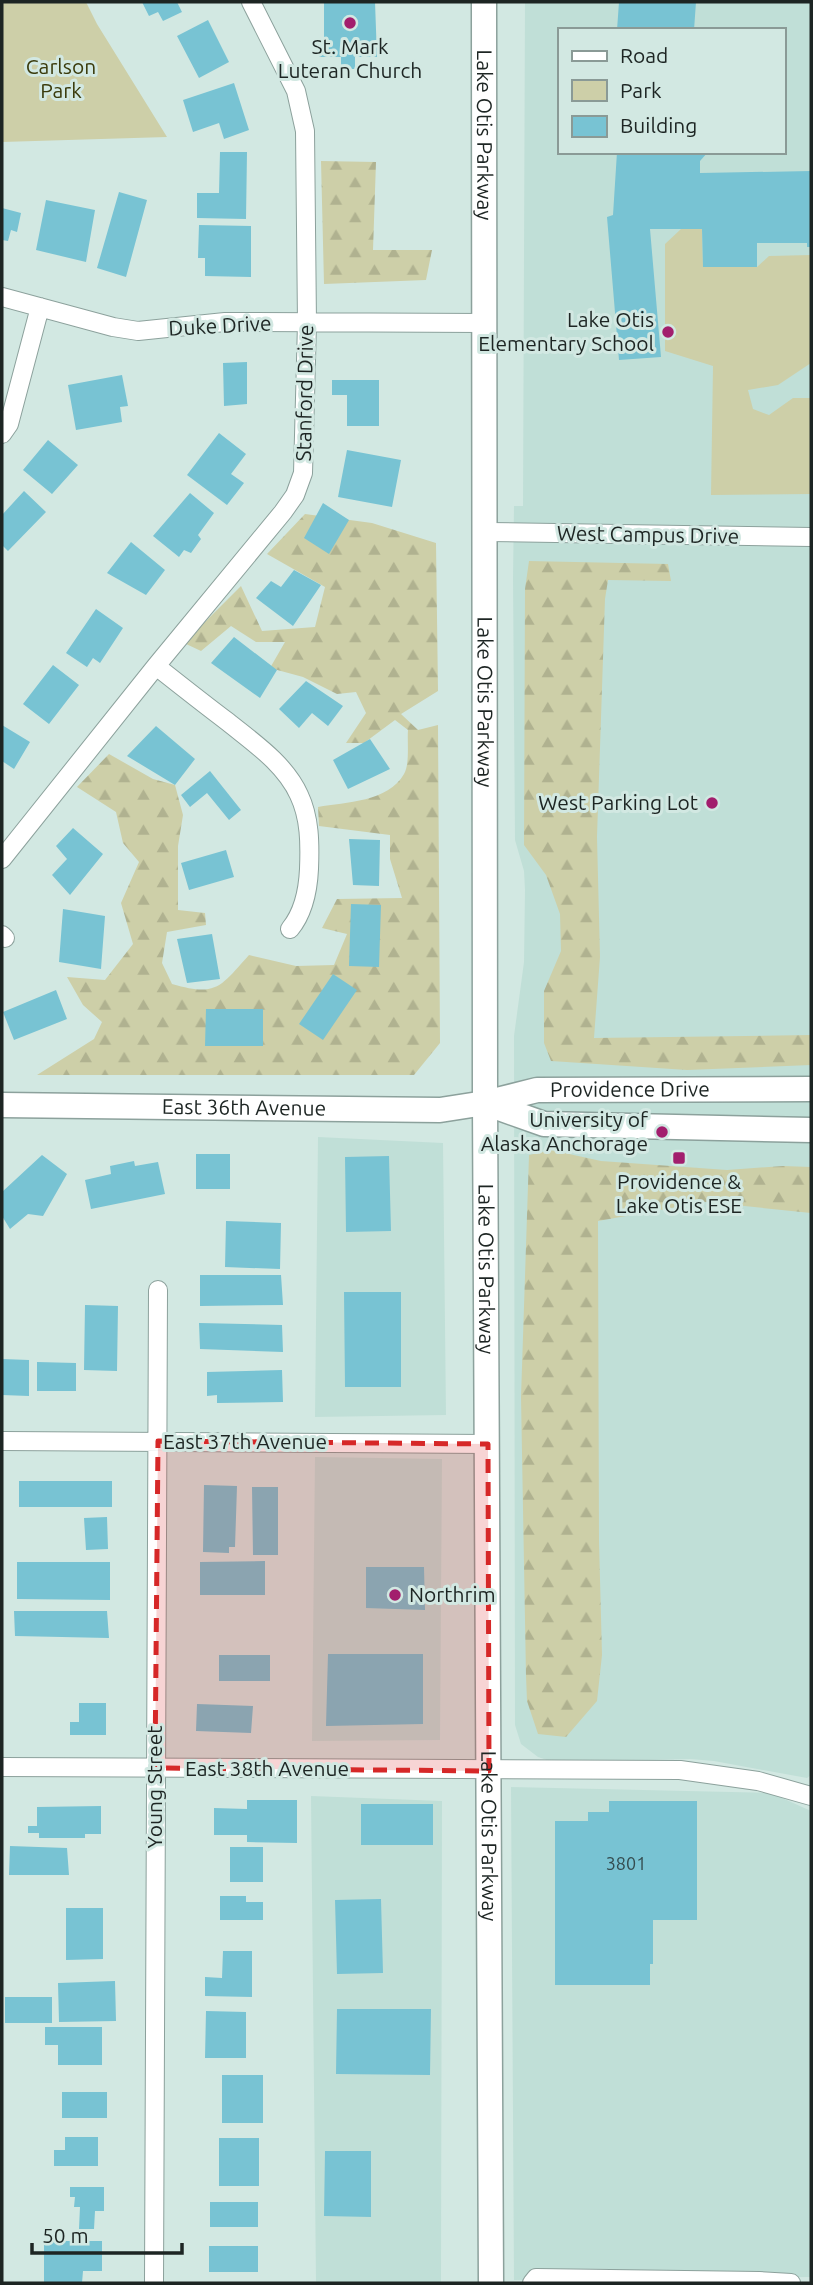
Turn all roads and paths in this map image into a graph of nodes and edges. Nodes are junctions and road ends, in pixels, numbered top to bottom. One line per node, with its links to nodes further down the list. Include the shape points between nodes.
1 (251, 2): 5 (street, Stanford Drive, via 296,91 305,131)
2 (484, 2): 6 (main road, Lake Otis Parkway)
3 (2, 297): 4 (street, Duke Drive)
4 (40, 307): 5 (street, Duke Drive, via 138,331 199,323); 7 (street, via 9,424)
5 (307, 323): 6 (street, Duke Drive); 10 (street, Stanford Drive, via 303,473 295,495)
6 (485, 323): 8 (main road, Lake Otis Parkway)
7 (2, 434)
8 (486, 533): 9 (street, West Campus Drive); 14 (main road, Lake Otis Parkway)
9 (811, 537)
10 (156, 666): 11 (street, Stanford Drive); 12 (street, via 265,752 300,796 307,818 309,875 305,901)
11 (2, 859)
12 (290, 929)
13 (811, 1089): 14 (main road, Providence Drive, via 537,1090)
14 (485, 1103): 15 (main road, East 36th Avenue, via 440,1110); 16 (main road, Providence Drive, via 544,1124); 20 (main road, Lake Otis Parkway)
15 (2, 1105)
16 (811, 1130)
17 (158, 1290): 19 (street, Young Street)
18 (2, 1441): 19 (street, East 37th Avenue)
19 (158, 1441): 20 (street, East 37th Avenue); 22 (street, Young Street)
20 (488, 1444): 23 (main road, Lake Otis Parkway)
21 (2, 1767): 22 (street, East 38th Avenue)
22 (155, 1768): 23 (street, East 38th Avenue); 25 (street, Young Street)
23 (489, 1771): 24 (street, East 38th Avenue, via 680,1770 758,1781); 26 (main road, Lake Otis Parkway)
24 (811, 1796)
25 (154, 2283)
26 (491, 2283)
27 (532, 2283): 28 (street, via 536,2278)
28 (790, 2283)

